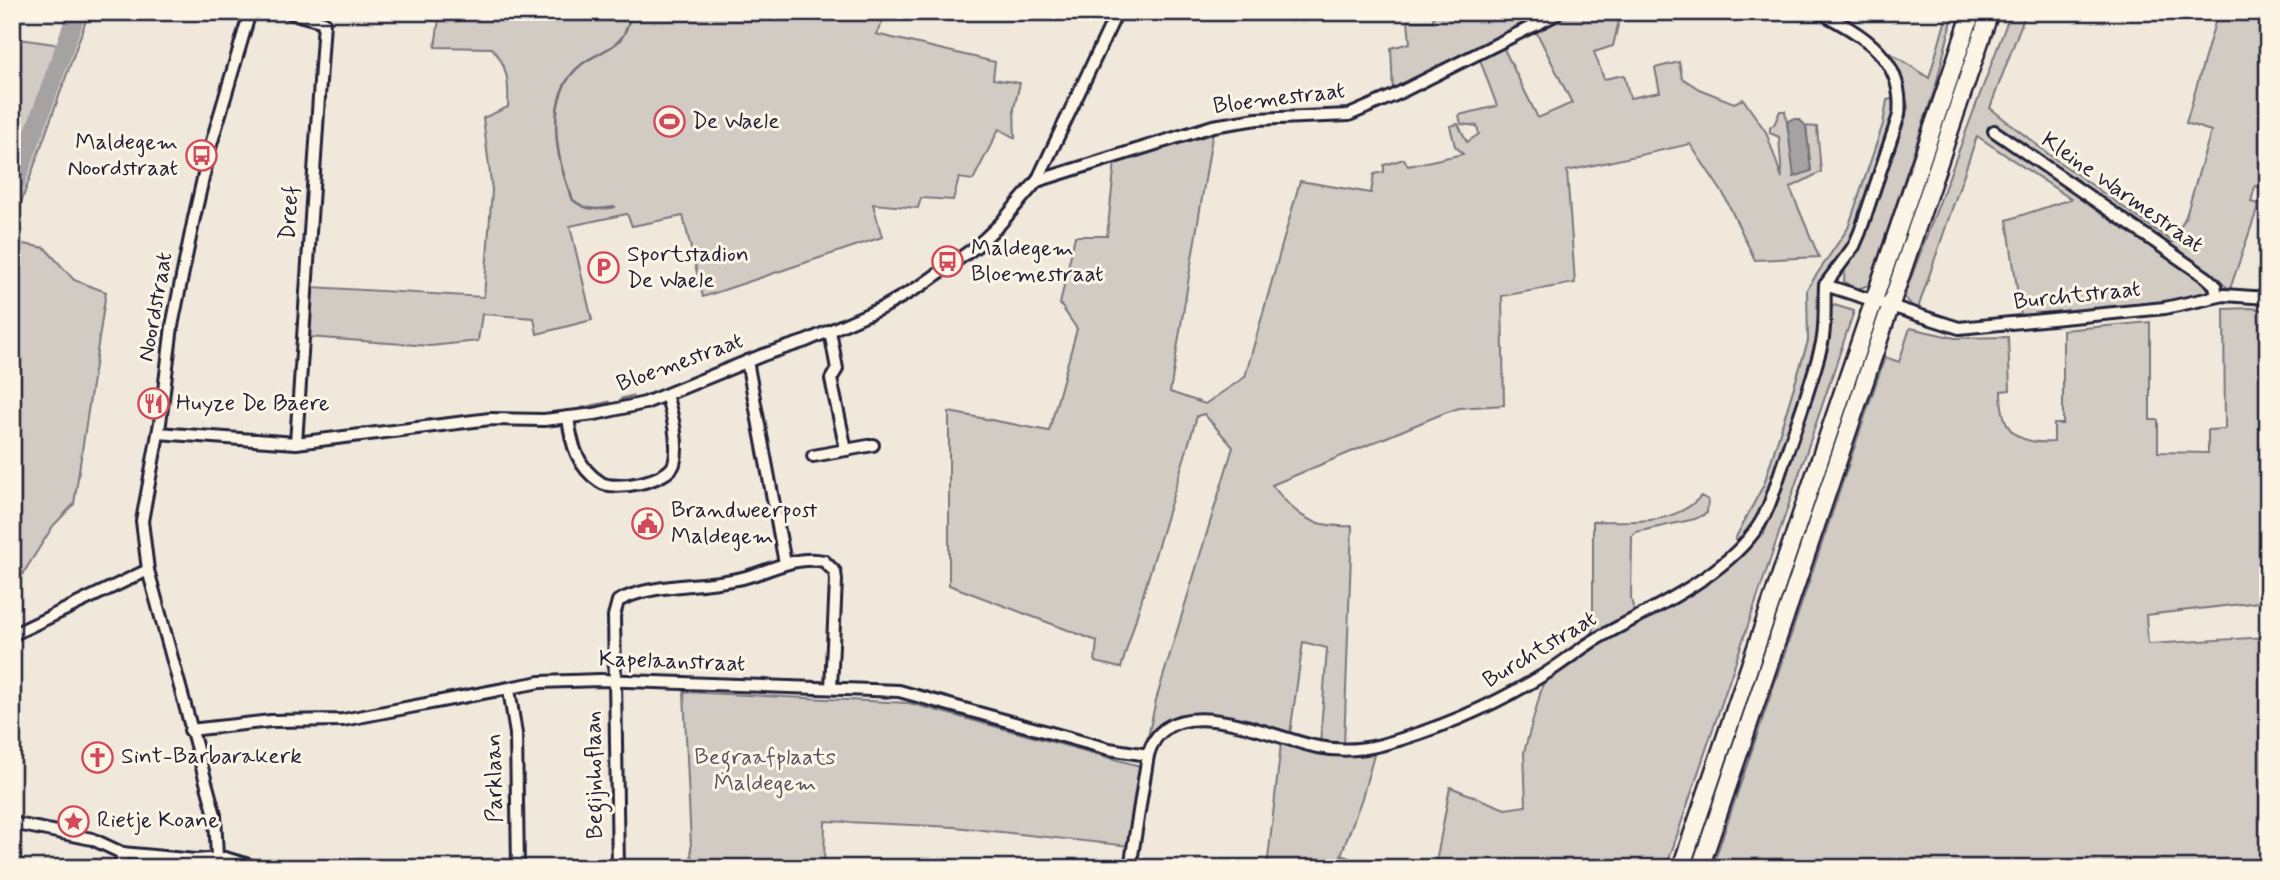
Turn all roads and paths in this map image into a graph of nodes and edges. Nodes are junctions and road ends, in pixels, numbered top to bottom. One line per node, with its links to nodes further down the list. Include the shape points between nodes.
1 (250, 12): 21 (street, Noordstraat, via 194,218 172,326)
2 (288, 12): 22 (street, Dreef, via 324,22)
3 (1116, 12): 11 (street, Bloemestraat)
4 (1819, 12): 12 (street, via 1880,51 1895,74 1901,100 1860,232)
5 (1962, 12): 9 (highway)
6 (1972, 12): 9 (highway)
7 (1554, 13): 11 (street, Bloemestraat, via 1349,115 1213,126)
8 (1990, 16): 16 (highway)
9 (1940, 105): 15 (highway)
10 (1994, 131): 13 (street, Kleine Warmestraat, via 2206,277 2216,285)
11 (1037, 181): 17 (street, Bloemestraat, via 977,246 940,273 884,307)
12 (1825, 285): 15 (street); 33 (street, Burchtstraat, via 1822,341 1765,514 1744,545 1681,592 1501,699 1435,729 1377,746 1334,750 1198,719 1166,729 1152,743)
13 (2217, 296): 14 (street, Burchtstraat); 16 (street, Burchtstraat, via 2165,308 1971,328)
14 (2268, 298)
15 (1872, 300): 16 (street, Burchtstraat); 42 (highway)
16 (1892, 307): 43 (highway)
17 (830, 331): 18 (street, Bloemestraat); 24 (street, via 837,369 831,379)
18 (747, 361): 19 (street, Bloemestraat); 26 (street)
19 (666, 395): 20 (street, Bloemestraat); 20 (street, via 675,454 672,468 659,478 611,485 598,481 577,458)
20 (568, 417): 22 (street, Bloemestraat, via 481,420)
21 (159, 433): 22 (street, Bloemestraat); 27 (street, Noordstraat, via 142,513)
22 (296, 443)
23 (873, 445): 24 (street)
24 (846, 450): 25 (street)
25 (813, 456)
26 (785, 563): 29 (street, Begijnhoflaan, via 744,578 618,601); 30 (street, via 816,559 831,565 835,572)
27 (148, 570): 28 (street); 32 (street, Noordstraat)
28 (12, 635)
29 (614, 681): 30 (street, Kapelaanstraat); 31 (street, Kapelaanstraat, via 540,682); 40 (street, Begijnhoflaan)
30 (831, 688): 33 (street, Kapelaanstraat, via 900,691 1109,749)
31 (509, 689): 32 (street, Kapelaanstraat, via 342,720 271,721); 39 (street, Parklaan, via 516,734)
32 (190, 730): 36 (street, Noordstraat, via 215,815)
33 (1148, 755): 41 (street, Burchtstraat)
34 (12, 823): 35 (street, via 92,839)
35 (122, 853): 36 (street); 37 (street)
36 (210, 862): 38 (street, via 239,860)
37 (121, 868)
38 (259, 868)
39 (518, 868)
40 (618, 868)
41 (1130, 868)
42 (1681, 868)
43 (1700, 868)

